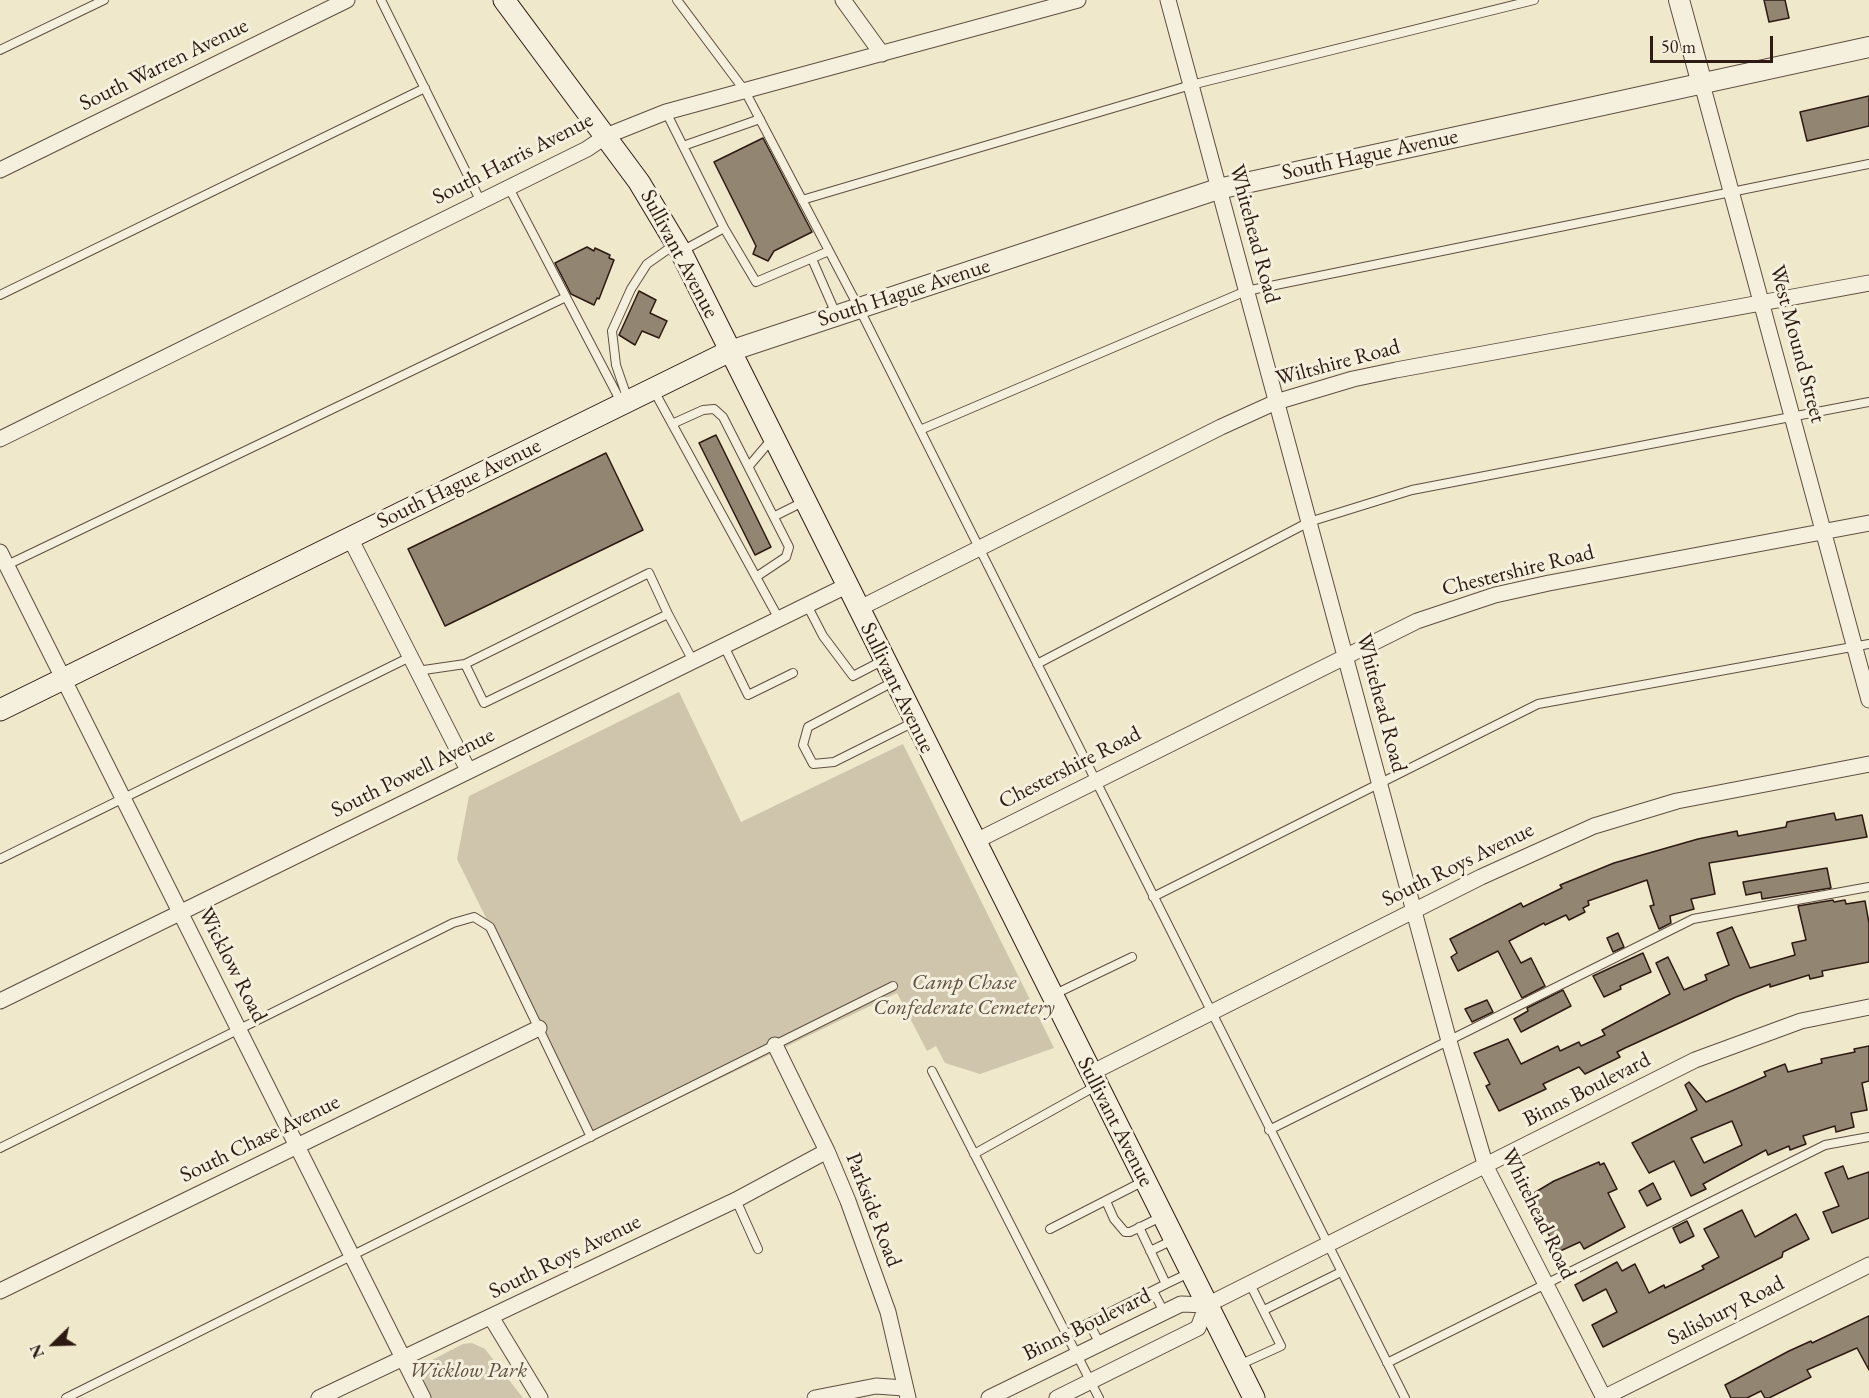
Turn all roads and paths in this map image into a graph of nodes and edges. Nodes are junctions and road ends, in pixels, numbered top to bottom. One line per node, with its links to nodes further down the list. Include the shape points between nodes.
1 (105, 0): 12 (lane)
2 (347, 0): 23 (street, South Warren Avenue)
3 (381, 0): 16 (lane)
4 (504, 0): 20 (main road, Sullivant Avenue)
5 (677, 0): 17 (lane)
6 (843, 0): 13 (street)
7 (1078, 0): 13 (street, South Harris Avenue)
8 (1168, 0): 15 (street, Whitehead Road)
9 (1534, 0): 15 (lane)
10 (1679, 0): 14 (street, West Mound Street)
11 (1869, 47): 14 (street, South Hague Avenue)
12 (0, 50)
13 (882, 54): 17 (street, South Harris Avenue)
14 (1702, 84): 25 (street, South Hague Avenue); 26 (street, West Mound Street)
15 (1191, 85): 25 (street, Whitehead Road); 27 (lane)
16 (425, 88): 28 (lane); 35 (lane)
17 (745, 91): 18 (street, South Harris Avenue); 19 (lane)
18 (666, 112): 20 (street, South Harris Avenue); 21 (lane)
19 (760, 119): 21 (lane); 27 (lane)
20 (606, 136): 24 (street, South Harris Avenue); 30 (main road, Sullivant Avenue)
21 (683, 146): 29 (lane)
22 (1869, 164): 26 (lane)
23 (0, 170)
24 (509, 188): 28 (street, South Harris Avenue); 36 (lane)
25 (1218, 189): 34 (street, Whitehead Road); 38 (street, South Hague Avenue)
26 (1731, 192): 34 (lane); 37 (street, West Mound Street)
27 (802, 200): 31 (lane)
28 (481, 202): 49 (street, South Harris Avenue)
29 (724, 228): 30 (lane); 32 (lane, via 756,282)
30 (679, 248): 40 (main road, Sullivant Avenue); 44 (lane, via 647,264 612,331)
31 (829, 251): 32 (lane); 38 (lane)
32 (812, 259): 39 (lane)
33 (1869, 283): 37 (street, Wiltshire Road)
34 (1246, 291): 42 (street, Whitehead Road); 47 (lane)
35 (0, 295)
36 (566, 297): 44 (lane); 58 (lane)
37 (1761, 303): 42 (street, Wiltshire Road, via 1396,370); 45 (street, West Mound Street)
38 (859, 308): 39 (street, South Hague Avenue); 47 (lane)
39 (836, 315): 40 (street, South Hague Avenue)
40 (730, 351): 41 (main road, South Hague Avenue); 48 (main road, Sullivant Avenue)
41 (653, 389): 44 (main road, South Hague Avenue); 46 (lane)
42 (1276, 402): 53 (street, Whitehead Road); 57 (street, Wiltshire Road)
43 (1869, 402): 45 (lane)
44 (625, 403): 56 (main road, South Hague Avenue)
45 (1792, 416): 53 (lane, via 1412,490); 55 (street, West Mound Street)
46 (672, 424): 50 (lane, via 703,410 714,410 723,417); 59 (lane)
47 (920, 430): 57 (lane)
48 (773, 437): 50 (lane); 51 (main road, Sullivant Avenue)
49 (0, 440)
50 (749, 466): 52 (lane)
51 (804, 502): 52 (lane); 60 (main road, Sullivant Avenue)
52 (775, 516): 59 (lane, via 789,547 786,557)
53 (1309, 522): 67 (street, Whitehead Road); 72 (lane)
54 (1869, 523): 55 (street, Chestershire Road)
55 (1824, 531): 65 (street, West Mound Street); 67 (street, Chestershire Road, via 1495,595 1417,621)
56 (350, 538): 70 (street); 74 (main road, South Hague Avenue)
57 (979, 548): 62 (street, Wiltshire Road); 72 (lane)
58 (2, 562): 74 (street, Wicklow Road)
59 (756, 577): 64 (lane)
60 (846, 586): 61 (street, South Powell Avenue); 62 (main road, Sullivant Avenue)
61 (807, 605): 64 (street, South Powell Avenue); 69 (lane, via 823,636 853,676)
62 (858, 609): 69 (main road, Sullivant Avenue)
63 (668, 614): 68 (lane); 71 (lane, via 484,703); 71 (lane, via 649,573)
64 (779, 619): 66 (street, South Powell Avenue)
65 (1862, 645): 76 (street, West Mound Street); 82 (lane, via 1538,704)
66 (724, 646): 68 (street, South Powell Avenue); 73 (lane, via 748,695)
67 (1346, 656): 81 (street, Chestershire Road); 82 (street, Whitehead Road)
68 (693, 661): 80 (street, South Powell Avenue)
69 (884, 661): 75 (main road, Sullivant Avenue)
70 (414, 664): 71 (lane); 80 (street); 83 (lane)
71 (465, 664)
72 (1037, 664): 81 (lane)
73 (793, 673)
74 (64, 679): 77 (main road, South Hague Avenue); 83 (street, Wicklow Road)
75 (894, 681): 78 (main road, Sullivant Avenue); 78 (lane, via 808,727 803,745 813,764 834,762)
76 (1869, 700)
77 (0, 710)
78 (914, 722): 84 (main road, Sullivant Avenue)
79 (1869, 764): 88 (street, South Roys Avenue, via 1677,801 1625,816 1563,840)
80 (468, 770): 89 (street, South Powell Avenue)
81 (1095, 781): 84 (street, Chestershire Road); 87 (lane)
82 (1380, 785): 87 (lane); 88 (street, Whitehead Road)
83 (124, 798): 85 (lane); 89 (street, Wicklow Road)
84 (974, 842): 92 (main road, Sullivant Avenue)
85 (0, 859)
86 (1869, 886): 98 (lane, via 1694,919)
87 (1153, 897): 95 (lane)
88 (1414, 911): 95 (street, South Roys Avenue); 98 (street, Whitehead Road)
89 (181, 913): 93 (street, South Powell Avenue); 97 (street, Wicklow Road)
90 (1132, 957): 92 (lane)
91 (893, 986): 99 (lane)
92 (1051, 995): 101 (main road, Sullivant Avenue)
93 (0, 1001)
94 (1869, 1007): 109 (street, Binns Boulevard, via 1801,1021 1695,1060)
95 (1211, 1014): 101 (street, South Roys Avenue); 102 (lane)
96 (539, 1028): 97 (lane, via 490,927 474,916); 103 (lane); 105 (street, South Chase Avenue)
97 (240, 1030): 105 (street, Wicklow Road); 106 (lane)
98 (1449, 1041): 102 (lane); 109 (street, Whitehead Road)
99 (775, 1045): 103 (lane); 107 (street, Parkside Road)
100 (932, 1071): 108 (lane)
101 (1094, 1079): 108 (lane); 110 (main road, Sullivant Avenue)
102 (1269, 1130): 117 (lane)
103 (591, 1137): 120 (lane)
104 (1869, 1137): 124 (lane, via 1825,1145)
105 (297, 1146): 120 (street, Wicklow Road); 127 (street, South Chase Avenue)
106 (0, 1148)
107 (827, 1151): 111 (street, South Roys Avenue); 141 (street, Parkside Road, via 888,1312)
108 (974, 1154): 134 (lane)
109 (1486, 1167): 117 (street, Binns Boulevard); 124 (street, Whitehead Road)
110 (1144, 1181): 112 (lane); 113 (main road, Sullivant Avenue)
111 (736, 1200): 118 (lane); 132 (street, South Roys Avenue)
112 (1106, 1201): 114 (lane, via 1125,1232); 115 (lane)
113 (1162, 1216): 114 (lane); 116 (main road, Sullivant Avenue)
114 (1139, 1227): 119 (lane)
115 (1050, 1229)
116 (1174, 1239): 119 (lane); 122 (main road, Sullivant Avenue)
117 (1327, 1245): 123 (lane); 126 (street, Binns Boulevard)
118 (758, 1249)
119 (1150, 1251): 125 (lane)
120 (352, 1256): 137 (street, Wicklow Road); 142 (lane)
121 (1869, 1265): 152 (street, Salisbury Road)
122 (1190, 1272): 125 (lane); 129 (main road, Sullivant Avenue)
123 (1341, 1272): 130 (lane); 138 (lane)
124 (1546, 1283): 138 (lane); 152 (street, Whitehead Road)
125 (1166, 1284): 128 (lane)
126 (1250, 1284): 129 (street, Binns Boulevard); 130 (lane)
127 (0, 1291)
128 (1153, 1291): 131 (lane); 133 (lane)
129 (1207, 1305): 131 (street, Binns Boulevard, via 1181,1304); 139 (main road, Sullivant Avenue); 140 (street, via 1198,1328)
130 (1264, 1310): 139 (lane, via 1281,1346)
131 (1164, 1312): 135 (street, Binns Boulevard)
132 (491, 1317): 137 (street, South Roys Avenue); 145 (street)
133 (1089, 1323): 134 (lane); 135 (lane)
134 (1067, 1334): 136 (lane)
135 (1100, 1344): 136 (street, Binns Boulevard)
136 (1078, 1355): 140 (lane); 147 (street, Binns Boulevard)
137 (403, 1358): 143 (street, South Roys Avenue); 144 (street, Wicklow Road)
138 (1387, 1363): 151 (lane)
139 (1238, 1366): 150 (main road, Sullivant Avenue)
140 (1091, 1381): 148 (street); 149 (lane)
141 (906, 1393): 146 (street, via 876,1386)
142 (66, 1398)
143 (320, 1398)
144 (423, 1398)
145 (540, 1398)
146 (814, 1398)
147 (990, 1398)
148 (1057, 1398)
149 (1099, 1398)
150 (1254, 1398)
151 (1405, 1398)
152 (1604, 1398)

